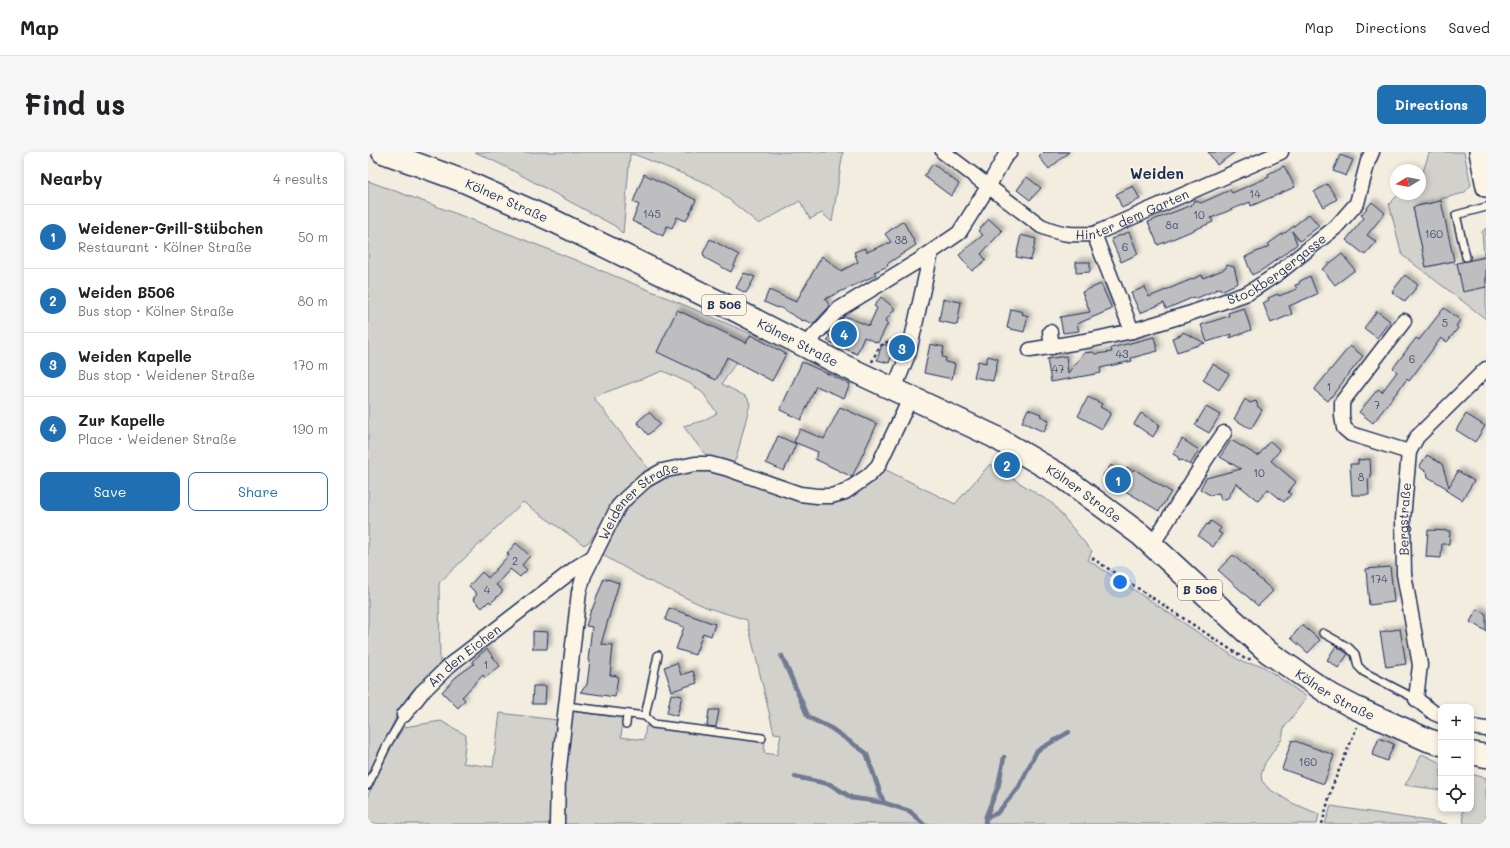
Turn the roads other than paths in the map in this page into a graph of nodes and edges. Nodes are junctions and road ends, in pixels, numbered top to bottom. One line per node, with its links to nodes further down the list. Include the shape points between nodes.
1 (383, 152): 16 (main road, Kölner Straße / B 506, via 466,182 556,222)
2 (943, 152): 7 (street, Hinter dem Garten)
3 (1010, 152): 7 (street)
4 (1281, 152): 10 (street, Hinter dem Garten)
5 (1372, 152): 14 (street, Stockbergergasse, via 1357,203 1336,227 1277,274 1248,293)
6 (1479, 152): 8 (main road)
7 (988, 187): 10 (street, Hinter dem Garten, via 1041,226 1057,233); 11 (street, via 959,233)
8 (1486, 187)
9 (1486, 207): 12 (lane, via 1456,215)
10 (1094, 234): 14 (street)
11 (931, 253): 16 (street, via 839,309 812,337); 20 (street, Weidener Straße, via 909,352)
12 (1466, 257)
13 (1404, 321): 22 (street, via 1342,402 1342,416 1344,428 1351,434)
14 (1132, 331): 17 (street, Stockbergergasse)
15 (1050, 332): 17 (street)
16 (808, 347): 20 (main road, Kölner Straße / B 506)
17 (1052, 347): 18 (street, Stockbergergasse)
18 (1030, 350)
19 (1486, 369): 22 (street, Bergstraße, via 1417,437)
20 (903, 393): 23 (main road, Kölner Straße / B 506, via 993,436 1063,477); 24 (street, Weidener Straße, via 878,466 845,492 831,496 800,494 710,464 676,467 646,480 626,498 618,507)
21 (1224, 434): 23 (street)
22 (1409, 452): 27 (street, Bergstraße, via 1403,519 1404,574 1420,665)
23 (1152, 545): 37 (main road, Kölner Straße / B 506, via 1263,648 1331,695)
24 (593, 557): 28 (street, Weidener Straße, via 579,592); 30 (street, An den Eichen, via 451,664 422,692)
25 (1323, 633): 27 (lane, via 1348,647 1355,654 1358,666 1364,672)
26 (658, 655): 32 (lane)
27 (1416, 699): 31 (street)
28 (566, 706): 29 (lane); 41 (street, Weidener Straße, via 558,777)
29 (627, 714): 32 (lane); 33 (lane)
30 (404, 715): 40 (lane, An den Eichen)
31 (1438, 715)
32 (645, 716): 36 (lane, via 653,724)
33 (626, 724)
34 (1474, 727): 35 (street)
35 (1486, 729)
36 (762, 738)
37 (1438, 743)
38 (1474, 754): 39 (main road)
39 (1486, 756)
40 (368, 785)
41 (557, 824)

